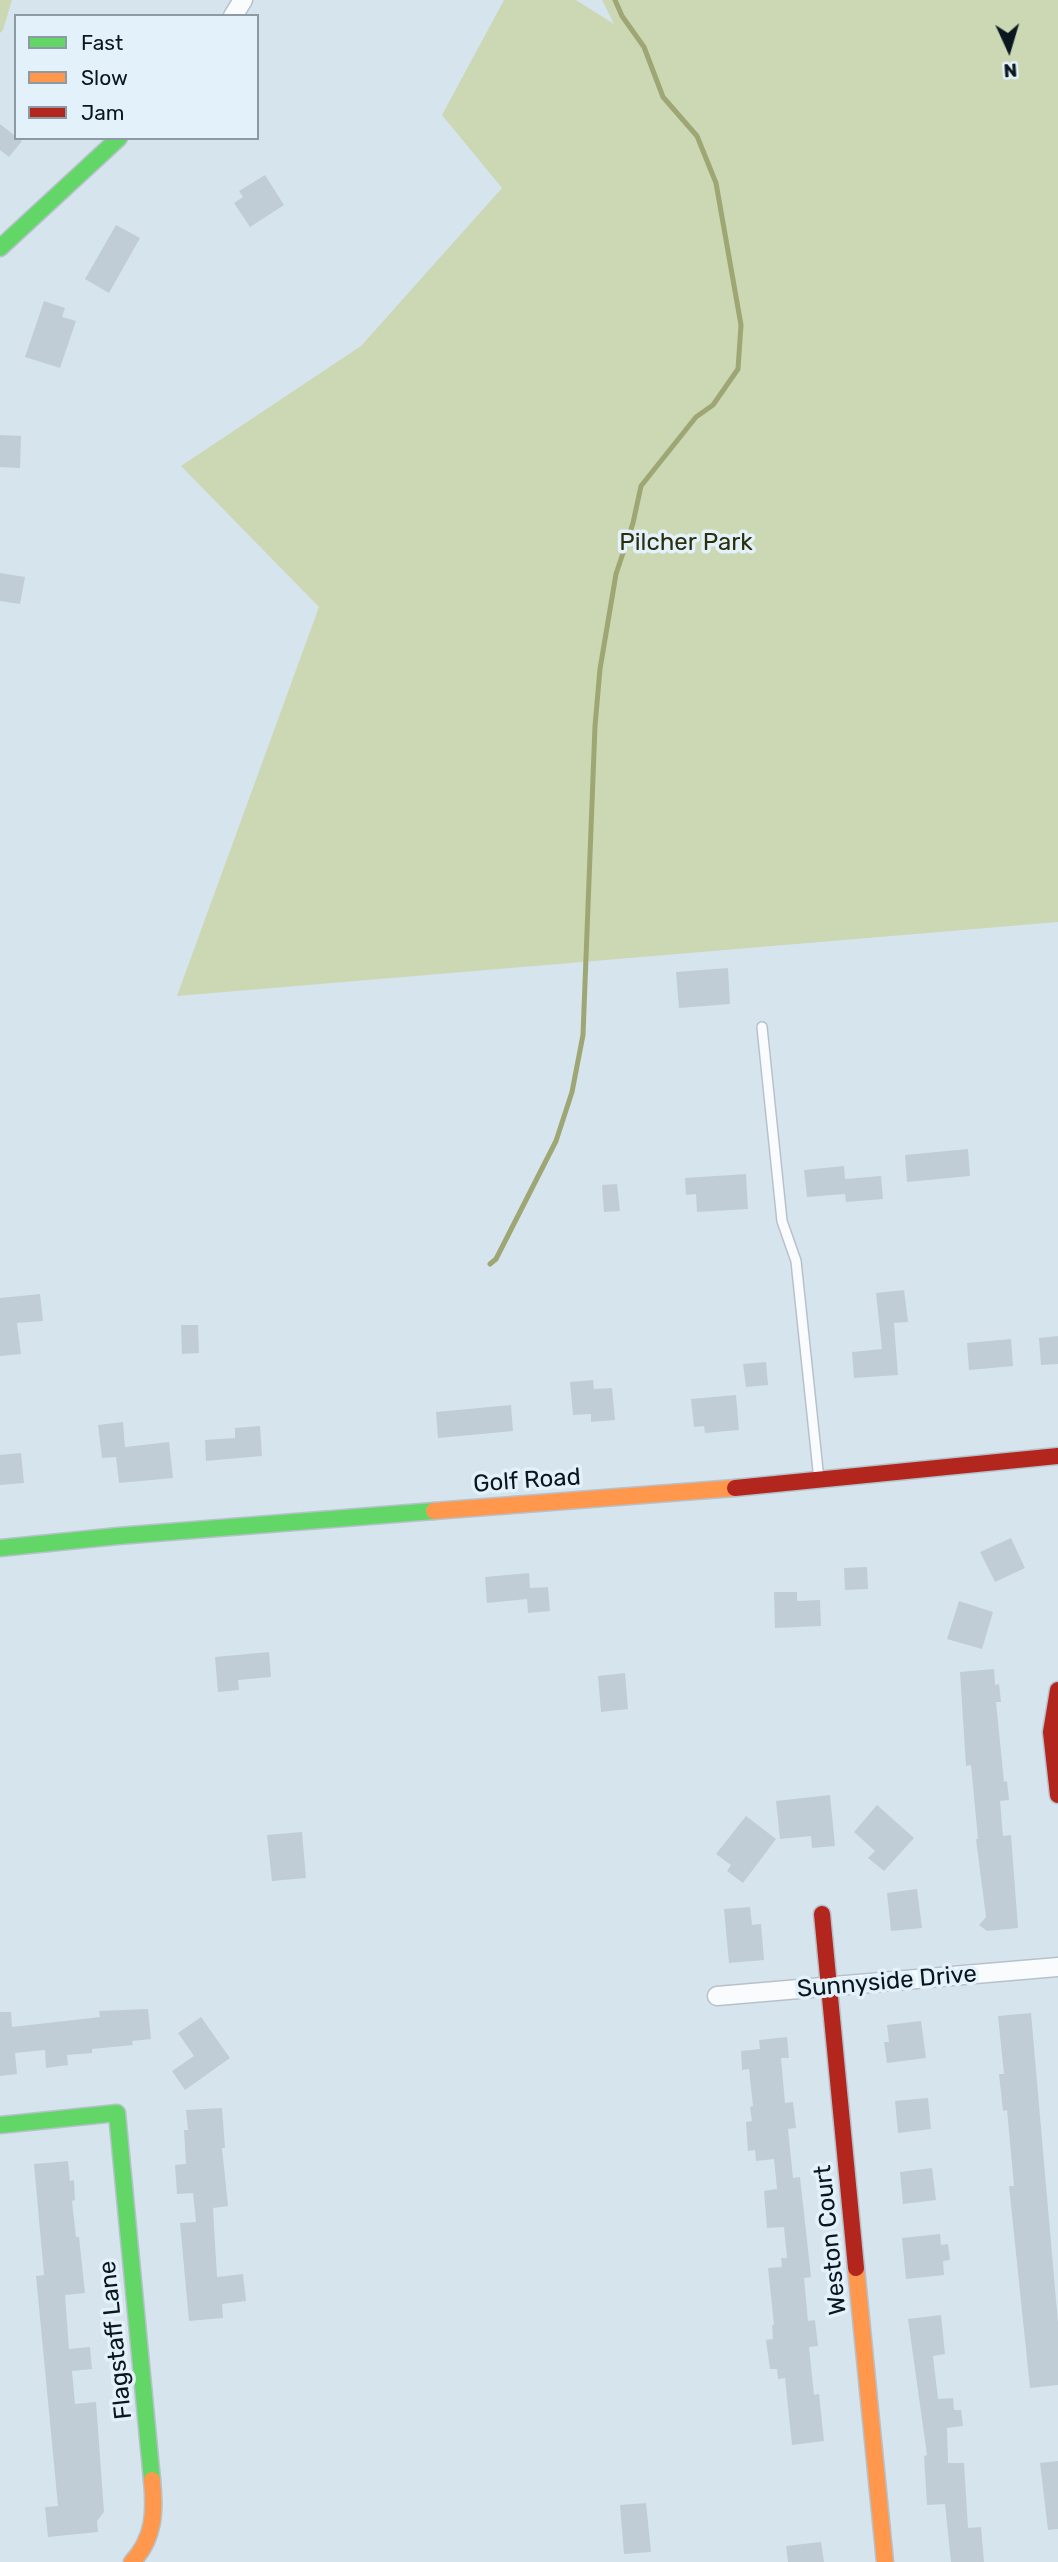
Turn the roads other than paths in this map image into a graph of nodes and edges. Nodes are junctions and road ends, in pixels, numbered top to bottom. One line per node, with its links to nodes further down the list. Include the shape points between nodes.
1 (117, 140): 2 (street)
2 (0, 248)
3 (762, 1027): 5 (lane, via 782,1221 796,1261)
4 (1058, 1455): 5 (street, Golf Road)
5 (819, 1481): 6 (street, Golf Road)
6 (0, 1548)
7 (1058, 1690): 8 (street, via 1051,1732)
8 (1058, 1795)
9 (822, 1914): 11 (street, Weston Court)
10 (1058, 1967): 11 (street, Sunnyside Drive)
11 (829, 1987): 12 (street, Sunnyside Drive); 15 (street, Weston Court)
12 (717, 1996)
13 (0, 2125): 14 (street, Flagstaff Lane, via 117,2113 155,2509 150,2534)
14 (134, 2560)
15 (885, 2562)

